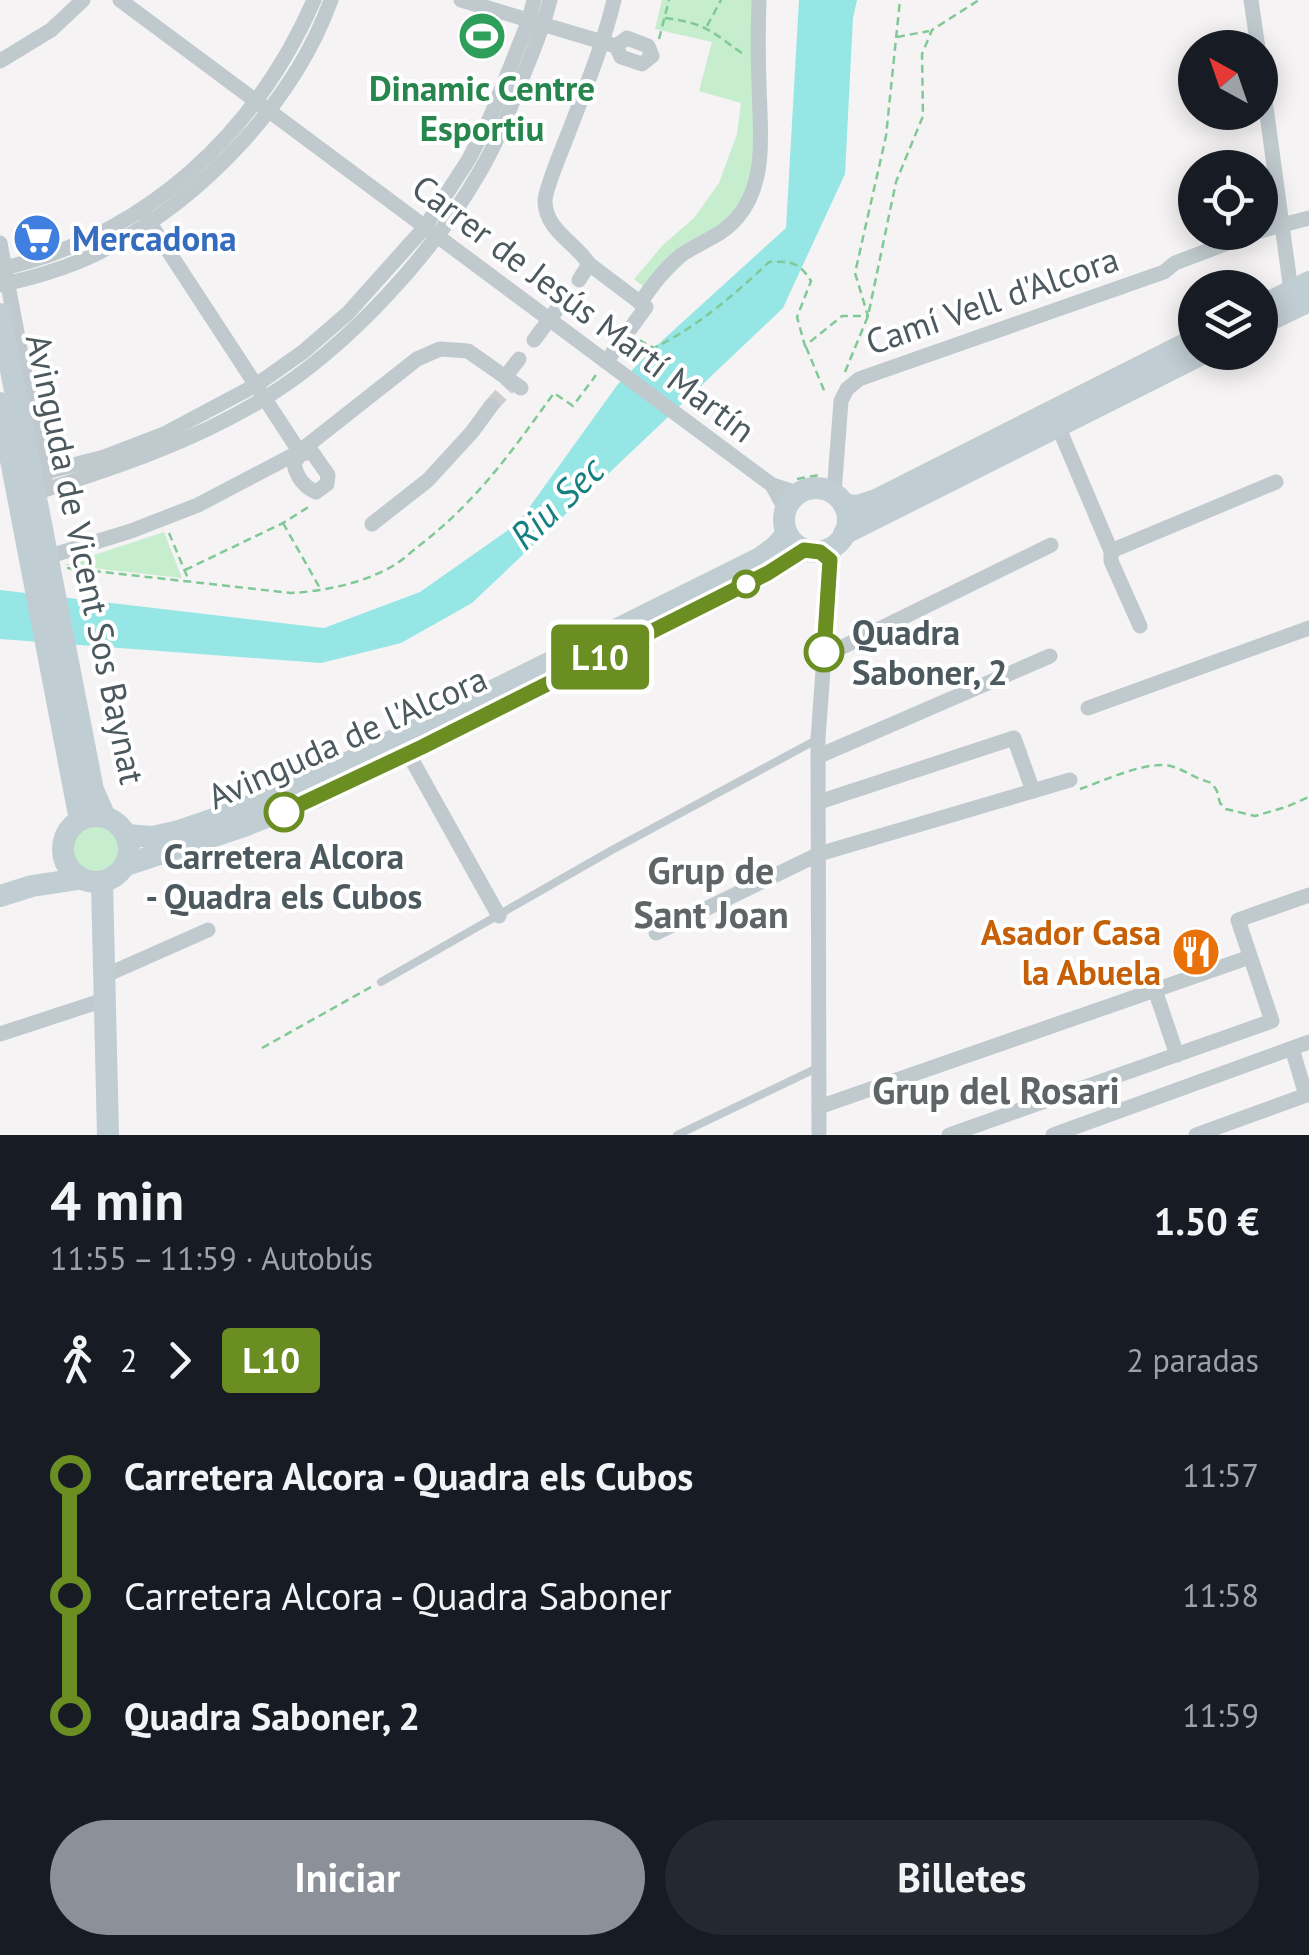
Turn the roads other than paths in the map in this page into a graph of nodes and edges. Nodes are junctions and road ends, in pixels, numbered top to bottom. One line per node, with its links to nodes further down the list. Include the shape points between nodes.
1 (83, 0): 15 (street, via 51,30)
2 (120, 0): 16 (street, Carrer de Jesús Martí Martín)
3 (314, 0): 16 (street)
4 (331, 0): 16 (street, via 308,51)
5 (461, 0): 11 (street)
6 (534, 0): 11 (street)
7 (550, 0): 11 (street)
8 (614, 0): 13 (street)
9 (759, 0): 31 (street, via 760,150 751,197 719,236 681,255)
10 (1252, 0): 12 (street)
11 (536, 22): 13 (street); 22 (street, via 504,125 482,168)
12 (1256, 30)
13 (610, 44): 14 (street, via 642,64); 25 (street, via 545,201 564,240)
14 (652, 56)
15 (0, 61)
16 (263, 106): 18 (street); 22 (street, Carrer de Jesús Martí Martín)
17 (1269, 130): 20 (street)
18 (146, 216): 26 (street, via 108,248 67,266); 40 (street)
19 (1309, 218): 20 (street, Camí Vell d'Alcora)
20 (1282, 226): 21 (street, Camí Vell d'Alcora); 28 (street)
21 (1278, 227)
22 (431, 232): 34 (street, Carrer de Jesús Martí Martín); 40 (street, via 359,325 312,365)
23 (0, 244): 26 (street, Avinguda de Vicent Sos Baynat)
24 (1210, 250): 48 (street, Camí Vell d'Alcora, via 859,379 844,395)
25 (589, 264): 27 (street); 31 (street)
26 (3, 276): 46 (street, Avinguda de Vicent Sos Baynat)
27 (579, 280)
28 (1303, 291): 30 (main road); 32 (main road)
29 (564, 300): 34 (street)
30 (1278, 300)
31 (643, 305): 38 (street)
32 (1278, 311)
33 (0, 314): 46 (main road, Avinguda de Vicent Sos Baynat)
34 (549, 320): 35 (street); 38 (street, Carrer de Jesús Martí Martín)
35 (534, 340)
36 (1178, 348): 48 (main road, via 876,500 858,506)
37 (519, 359): 44 (street, via 512,383 468,351 440,349 417,359)
38 (606, 362): 49 (street, Carrer de Jesús Martí Martín)
39 (1178, 366): 43 (main road, Avinguda de l'Alcora)
40 (260, 392): 44 (street); 46 (street, via 170,448 109,470)
41 (0, 404): 55 (main road, Avinguda de Vicent Sos Baynat)
42 (492, 406): 50 (street, via 428,480)
43 (1058, 426): 52 (main road, Avinguda de l'Alcora); 53 (street)
44 (300, 453): 47 (street, via 295,470); 54 (street, via 198,505)
45 (1276, 482): 53 (street)
46 (39, 483): 54 (main road, Avinguda de Vicent Sos Baynat)
47 (316, 492)
48 (839, 499): 49 (main road, via 809,488); 52 (main road, via 848,520)
49 (791, 501): 52 (main road, via 784,522)
50 (372, 524)
51 (1052, 545): 58 (street)
52 (820, 546): 58 (street); 63 (main road, Avinguda de l'Alcora); 69 (main road, Avinguda de l'Alcora, via 775,548 308,782 179,830)
53 (1111, 551): 56 (street)
54 (48, 561): 55 (main road, Avinguda de Vicent Sos Baynat)
55 (45, 590): 60 (main road, Avinguda de Vicent Sos Baynat)
56 (1140, 626)
57 (1309, 628): 61 (street)
58 (824, 656): 62 (street)
59 (1050, 656): 62 (street)
60 (59, 665): 67 (main road, Avinguda de Vicent Sos Baynat); 68 (main road, Avinguda de Vicent Sos Baynat)
61 (1088, 708)
62 (818, 748): 66 (street); 75 (lane, via 612,850)
63 (408, 753): 71 (main road, Avinguda de l'Alcora, via 285,811); 75 (street)
64 (1076, 784): 65 (street)
65 (1033, 791): 66 (street, via 1014,738); 70 (street)
66 (819, 802): 70 (street)
67 (106, 817): 68 (main road); 69 (main road)
68 (80, 820): 72 (main road, via 62,845)
69 (126, 835): 71 (main road)
70 (820, 854): 77 (street); 87 (street)
71 (126, 864): 72 (main road, via 116,877)
72 (81, 874): 73 (main road, via 50,874); 79 (main road)
73 (0, 896)
74 (1309, 896): 78 (street, via 1238,920)
75 (499, 916): 80 (lane)
76 (208, 930): 79 (street)
77 (656, 933)
78 (1250, 958): 81 (street); 86 (street, via 1272,1021)
79 (104, 976): 82 (main road)
80 (380, 982)
81 (1154, 990): 86 (street); 89 (street)
82 (104, 1000): 83 (street); 91 (main road)
83 (0, 1034)
84 (1309, 1042): 95 (street)
85 (1293, 1052): 88 (street)
86 (1177, 1055): 94 (street)
87 (818, 1067): 89 (street); 92 (lane)
88 (1308, 1094): 90 (street)
89 (819, 1107): 93 (street)
90 (1241, 1127): 96 (street)
91 (108, 1135)
92 (677, 1135)
93 (819, 1135)
94 (949, 1135)
95 (1053, 1135)
96 (1196, 1135)

